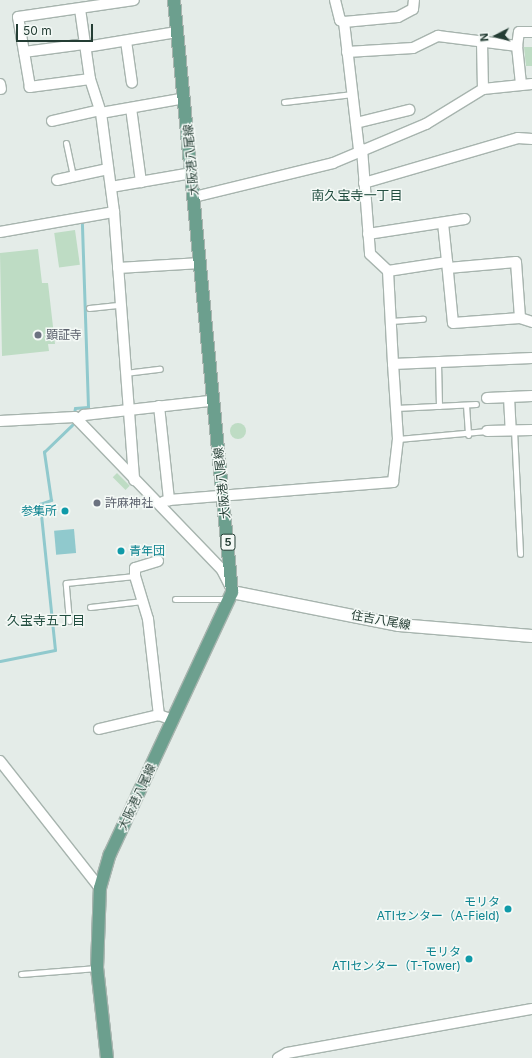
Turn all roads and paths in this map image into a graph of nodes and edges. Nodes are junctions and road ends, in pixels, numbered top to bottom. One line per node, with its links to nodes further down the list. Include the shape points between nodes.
1 (134, 0): 5 (street)
2 (174, 0): 7 (main road, 大阪港八尾線 / 5)
3 (335, 0): 6 (street, via 340,20)
4 (414, 0): 6 (street, via 413,9 398,17)
5 (80, 9): 11 (street); 13 (street, via 18,17)
6 (344, 22): 14 (street)
7 (177, 32): 9 (street); 21 (main road, 大阪港八尾線 / 5)
8 (532, 32): 12 (street, via 519,32)
9 (126, 41): 11 (street); 16 (street)
10 (482, 42): 12 (street); 14 (street, via 438,36 413,48); 19 (street)
11 (86, 45): 13 (street); 15 (street)
12 (518, 46): 18 (street)
13 (24, 52): 15 (street, via 30,87)
14 (348, 52): 20 (street)
15 (90, 79): 25 (street)
16 (132, 82)
17 (532, 84): 18 (street)
18 (521, 85): 19 (street)
19 (483, 89): 30 (street, via 426,124)
20 (353, 94): 22 (lane); 27 (street)
21 (185, 98): 23 (street); 32 (main road, 大阪港八尾線 / 5)
22 (284, 102)
23 (131, 108): 25 (street); 35 (street)
24 (409, 110): 27 (street)
25 (100, 111): 26 (street); 31 (street)
26 (52, 121)
27 (356, 123): 30 (street)
28 (532, 139): 36 (street, via 518,138)
29 (66, 143): 33 (lane)
30 (360, 149): 36 (street); 38 (street, via 333,163)
31 (108, 169): 33 (street); 37 (street)
32 (192, 172): 35 (street); 38 (main road, 大阪港八尾線 / 5)
33 (73, 177): 34 (street)
34 (58, 180)
35 (141, 182): 37 (street)
36 (364, 183): 43 (street)
37 (111, 186): 39 (street)
38 (194, 197): 44 (main road, 大阪港八尾線 / 5)
39 (114, 212): 42 (street); 46 (street)
40 (465, 219): 41 (street)
41 (444, 223): 43 (street); 45 (street)
42 (0, 232)
43 (368, 234): 47 (street, via 370,254)
44 (201, 263): 46 (street); 77 (main road, 大阪港八尾線 / 5)
45 (448, 265): 47 (street); 51 (street, via 516,262); 51 (street, via 453,323)
46 (118, 268): 48 (street)
47 (388, 271): 52 (street)
48 (120, 304): 49 (lane); 58 (street)
49 (90, 308)
50 (423, 318): 52 (lane)
51 (520, 318): 53 (street)
52 (391, 321): 56 (street)
53 (532, 322)
54 (532, 358): 55 (street)
55 (438, 362): 56 (street); 66 (lane)
56 (393, 364): 67 (street)
57 (160, 369): 58 (lane)
58 (125, 373): 68 (street)
59 (532, 396): 60 (street)
60 (509, 397): 61 (street); 71 (street)
61 (487, 398)
62 (209, 401): 65 (street)
63 (476, 404): 64 (lane)
64 (466, 405): 66 (lane); 74 (lane)
65 (159, 406): 68 (street); 78 (street)
66 (439, 406): 67 (lane)
67 (396, 408): 75 (street)
68 (128, 409): 69 (street, via 84,415); 76 (street)
69 (78, 420): 70 (street, via 75,417); 76 (street)
70 (0, 421)
71 (512, 430): 72 (street); 73 (street); 80 (lane)
72 (532, 430)
73 (487, 431): 74 (lane)
74 (468, 435): 75 (lane)
75 (398, 439): 77 (street, via 393,482)
76 (134, 480): 79 (street)
77 (224, 496): 78 (street); 83 (main road, 大阪港八尾線 / 5)
78 (169, 500): 79 (street)
79 (158, 504): 83 (street, via 222,570)
80 (520, 554)
81 (158, 561): 82 (street, via 135,568)
82 (135, 576): 85 (street); 87 (lane, via 66,583)
83 (231, 595): 84 (lane); 88 (main road, 住吉八尾線, via 399,625); 90 (main road, 大阪港八尾線 / 5)
84 (174, 599)
85 (143, 602): 86 (lane); 89 (street)
86 (90, 607)
87 (69, 621)
88 (532, 636)
89 (159, 715): 90 (street); 91 (street)
90 (173, 720): 93 (main road, 大阪港八尾線 / 5, via 110,854)
91 (99, 729)
92 (0, 761): 93 (street)
93 (100, 888): 94 (main road, 大阪港八尾線 / 5)
94 (97, 968): 95 (lane); 97 (main road, 大阪港八尾線 / 5)
95 (21, 974)
96 (532, 1009): 98 (street, via 287,1053)
97 (107, 1058)
98 (278, 1058)

